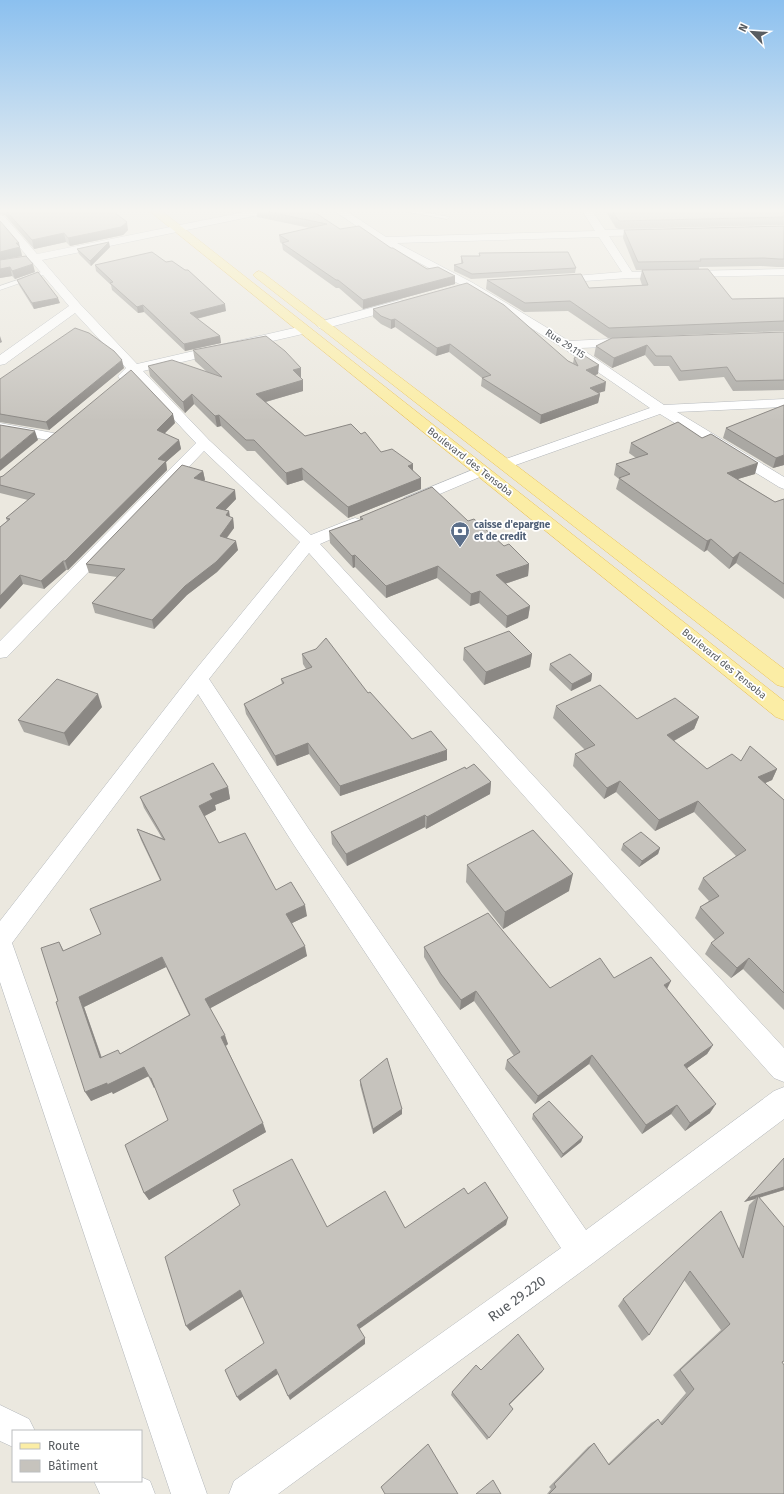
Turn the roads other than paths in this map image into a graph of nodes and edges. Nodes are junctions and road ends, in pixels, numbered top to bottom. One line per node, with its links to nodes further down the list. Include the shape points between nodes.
1 (15, 282): 8 (lane)
2 (55, 282): 11 (street)
3 (250, 282): 13 (main road, Boulevard des Tensoba)
4 (268, 282): 12 (main road, Boulevard des Tensoba)
5 (463, 282): 7 (street, Rue 29.115)
6 (492, 284): 7 (street)
7 (469, 285): 9 (street); 15 (street, Rue 29.115)
8 (0, 288)
9 (454, 289)
10 (408, 302): 12 (street)
11 (76, 307): 16 (street); 17 (street)
12 (323, 325): 26 (main road, Boulevard des Tensoba)
13 (303, 330): 17 (street); 27 (main road, Boulevard des Tensoba)
14 (644, 342): 15 (street)
15 (567, 345): 20 (street, Rue 29.115)
16 (0, 361)
17 (133, 369): 18 (street); 24 (street)
18 (116, 384)
19 (784, 403): 20 (street)
20 (661, 409): 26 (street); 28 (street, Rue 29.115)
21 (0, 427): 23 (street)
22 (64, 428): 23 (street)
23 (53, 437): 25 (street)
24 (204, 443): 31 (street); 32 (street)
25 (41, 447)
26 (505, 464): 34 (main road, Boulevard des Tensoba)
27 (482, 471): 29 (street); 35 (main road, Boulevard des Tensoba)
28 (784, 484)
29 (396, 507)
30 (367, 518): 31 (street)
31 (310, 542): 33 (street); 38 (street)
32 (0, 652)
33 (199, 679): 36 (street); 40 (street, via 306,844)
34 (784, 680)
35 (784, 712)
36 (0, 940)
37 (0, 944): 45 (street)
38 (784, 1068)
39 (784, 1101): 40 (street, Rue 29.220)
40 (582, 1252): 46 (street, Rue 29.220)
41 (0, 1422): 42 (street)
42 (15, 1430)
43 (114, 1482): 44 (street)
44 (137, 1494)
45 (189, 1494)
46 (247, 1494)

